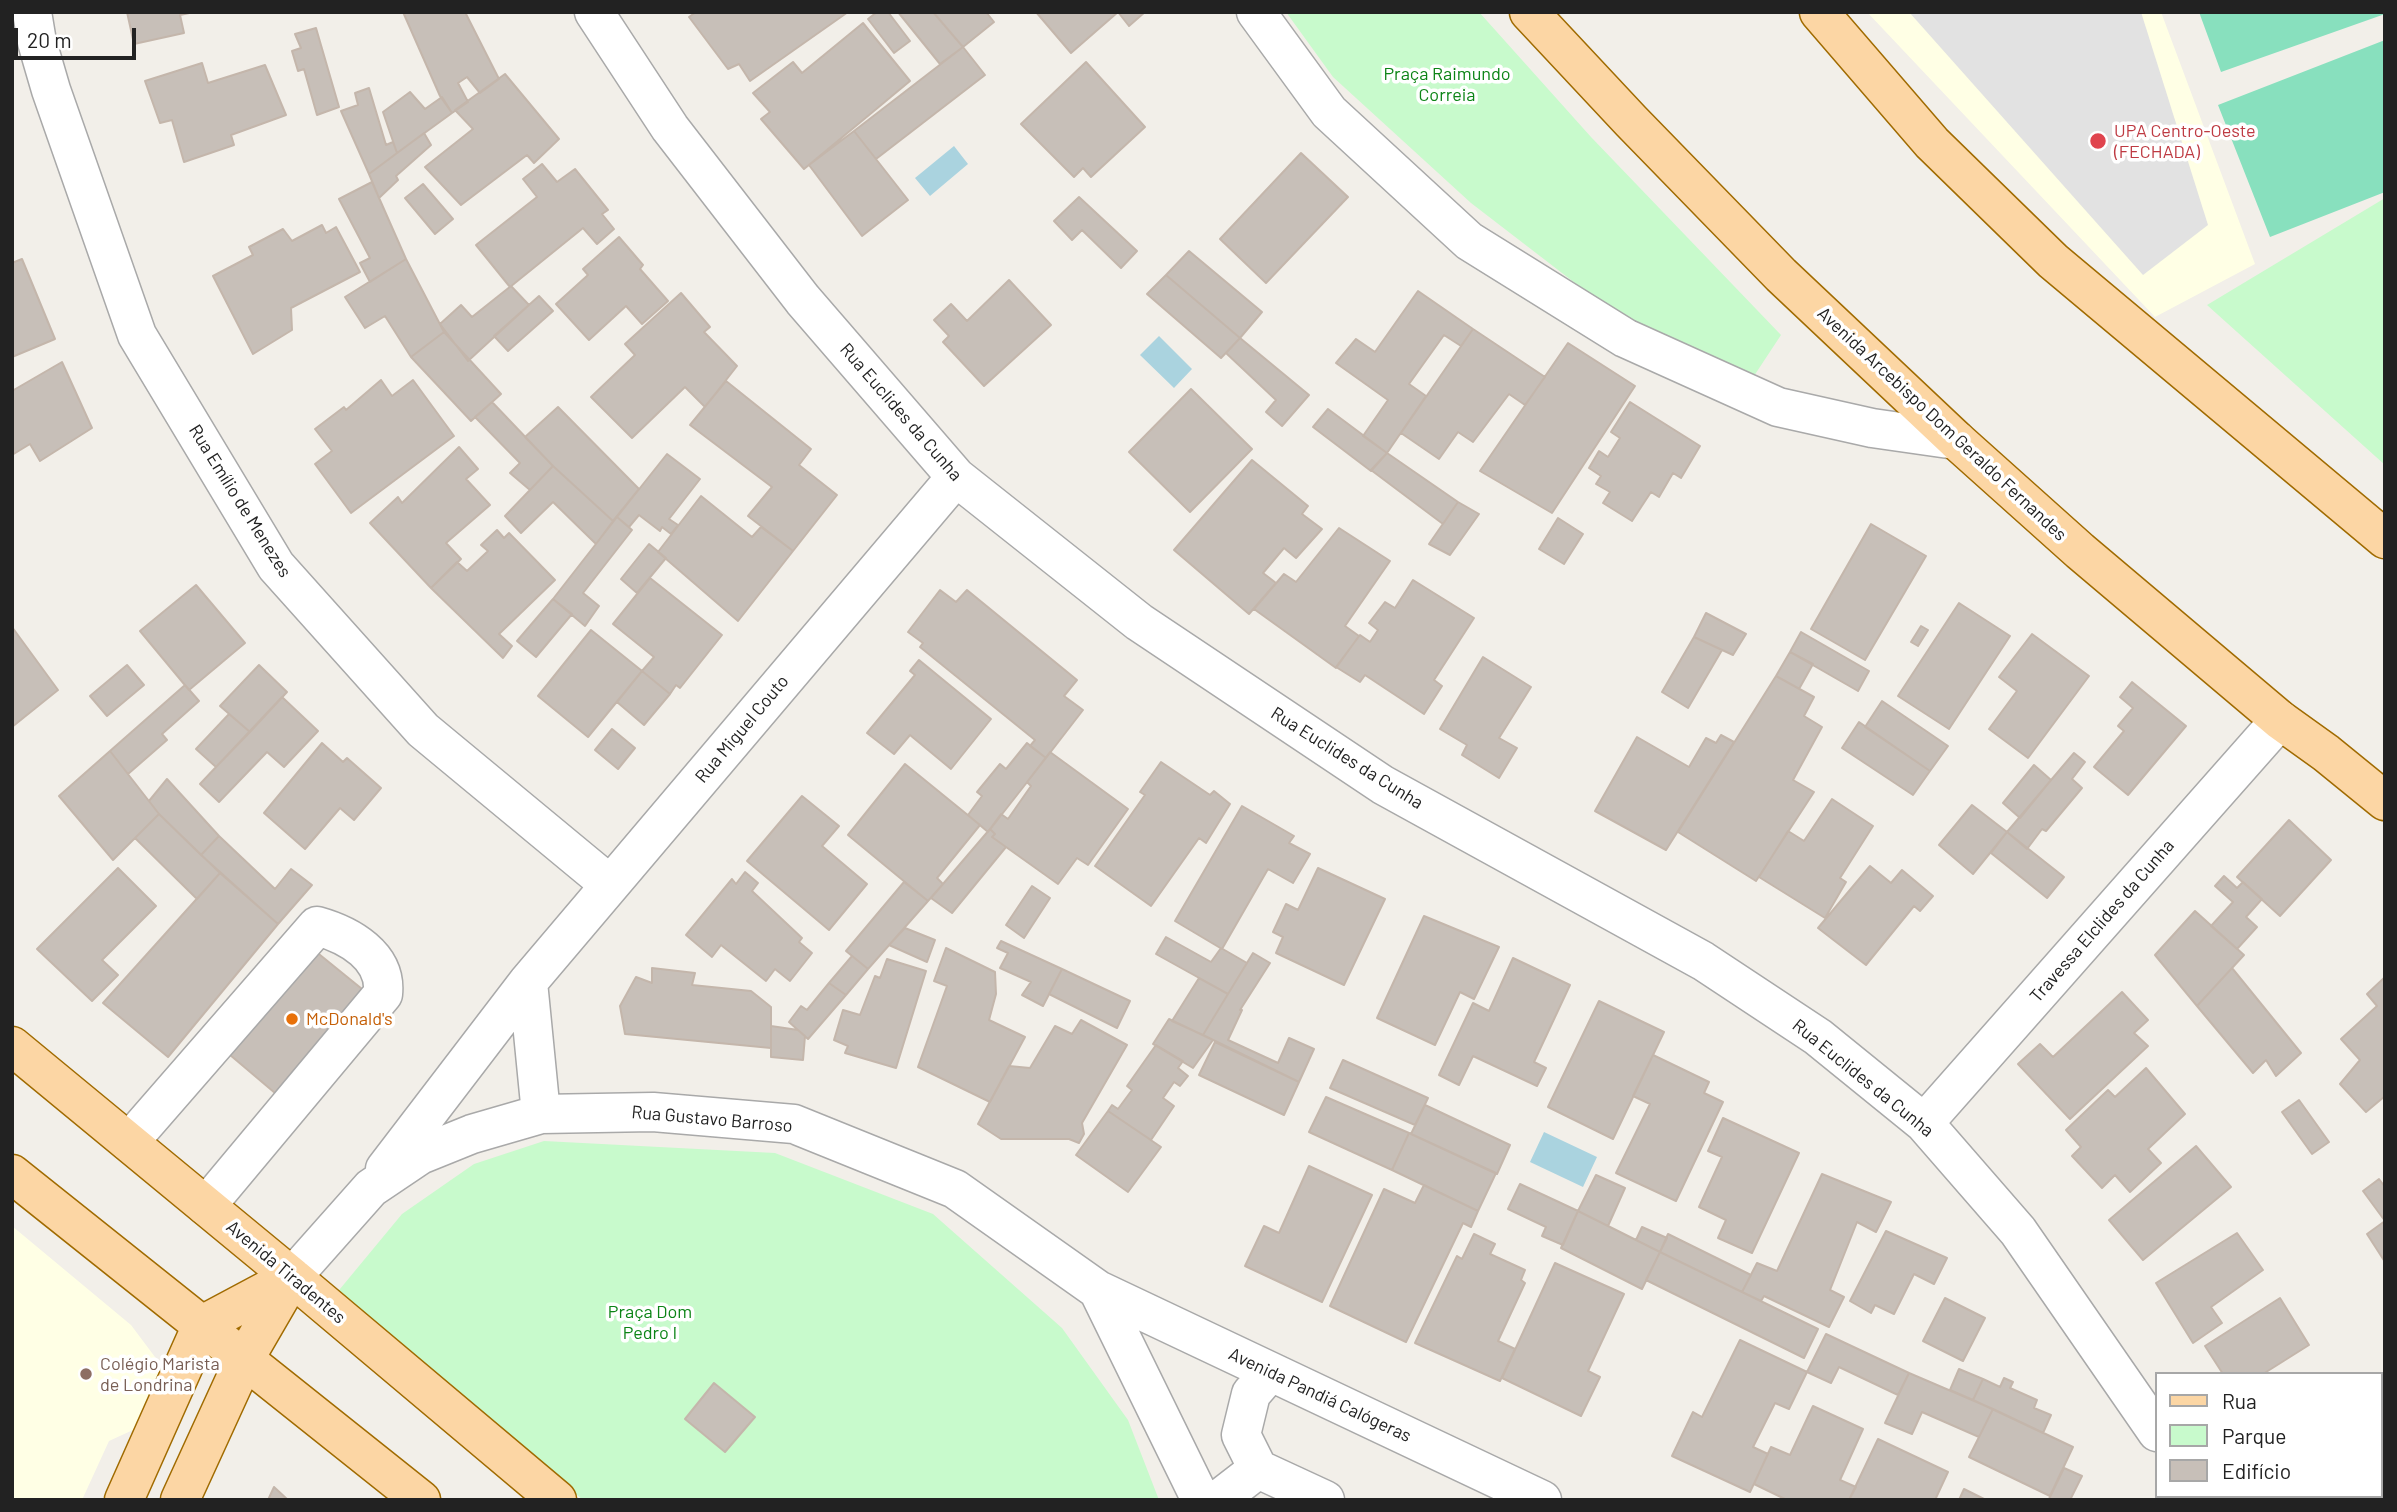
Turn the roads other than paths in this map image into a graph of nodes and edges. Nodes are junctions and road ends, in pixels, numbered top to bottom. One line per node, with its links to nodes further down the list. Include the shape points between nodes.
1 (32, 12): 11 (street, Rua Emílio de Menezes, via 51,90 137,335 276,566 423,730)
2 (593, 12): 7 (street, Rua Euclides da Cunha, via 670,128 803,300)
3 (1256, 12): 6 (street, via 1329,112 1469,241 1625,338 1778,407)
4 (1529, 12): 6 (main road, Avenida Arcebispo Dom Geraldo Fernandes, via 1781,275)
5 (1819, 12): 8 (main road, via 1932,144 2053,261)
6 (1955, 440): 9 (main road, Avenida Arcebispo Dom Geraldo Fernandes)
7 (956, 477): 11 (street, Rua Miguel Couto); 15 (street, Rua Euclides da Cunha, via 1139,622 1383,785 1703,961 1818,1037)
8 (2385, 539)
9 (2280, 720): 10 (main road, Avenida Arcebispo Dom Geraldo Fernandes); 15 (street, Travessa Elclides da Cunha)
10 (2385, 801)
11 (609, 884): 12 (street, Rua Miguel Couto)
12 (528, 982): 14 (street); 18 (street, Rua Miguel Couto)
13 (12, 1046): 16 (main road, Avenida Tiradentes)
14 (541, 1114): 18 (street, Rua Gustavo Barroso, via 420,1155); 21 (street, Rua Gustavo Barroso, via 653,1112 794,1124 955,1189)
15 (1924, 1123): 25 (street, Rua Euclides da Cunha, via 2018,1231)
16 (129, 1142): 19 (main road, Avenida Tiradentes); 19 (street, via 317,926 351,940 377,961 385,979 383,993)
17 (12, 1174): 22 (main road)
18 (372, 1188): 20 (street, Rua Gustavo Barroso)
19 (206, 1206): 20 (main road, Avenida Tiradentes)
20 (292, 1277): 22 (main road, Rua Gustavo Barroso); 23 (main road); 30 (main road, Avenida Tiradentes)
21 (1098, 1290): 24 (street, Avenida Pandiá Calógeras); 31 (street, Rua Gustavo Barroso)
22 (202, 1325): 23 (main road); 27 (main road)
23 (245, 1359): 28 (main road); 29 (main road)
24 (1270, 1372): 26 (street, via 1251,1394 1241,1435); 34 (street, Avenida Pandiá Calógeras)
25 (2156, 1431)
26 (1258, 1469): 32 (street); 33 (street)
27 (124, 1500)
28 (180, 1500)
29 (421, 1500)
30 (557, 1500)
31 (1201, 1500)
32 (1218, 1500)
33 (1325, 1500)
34 (1542, 1500)

